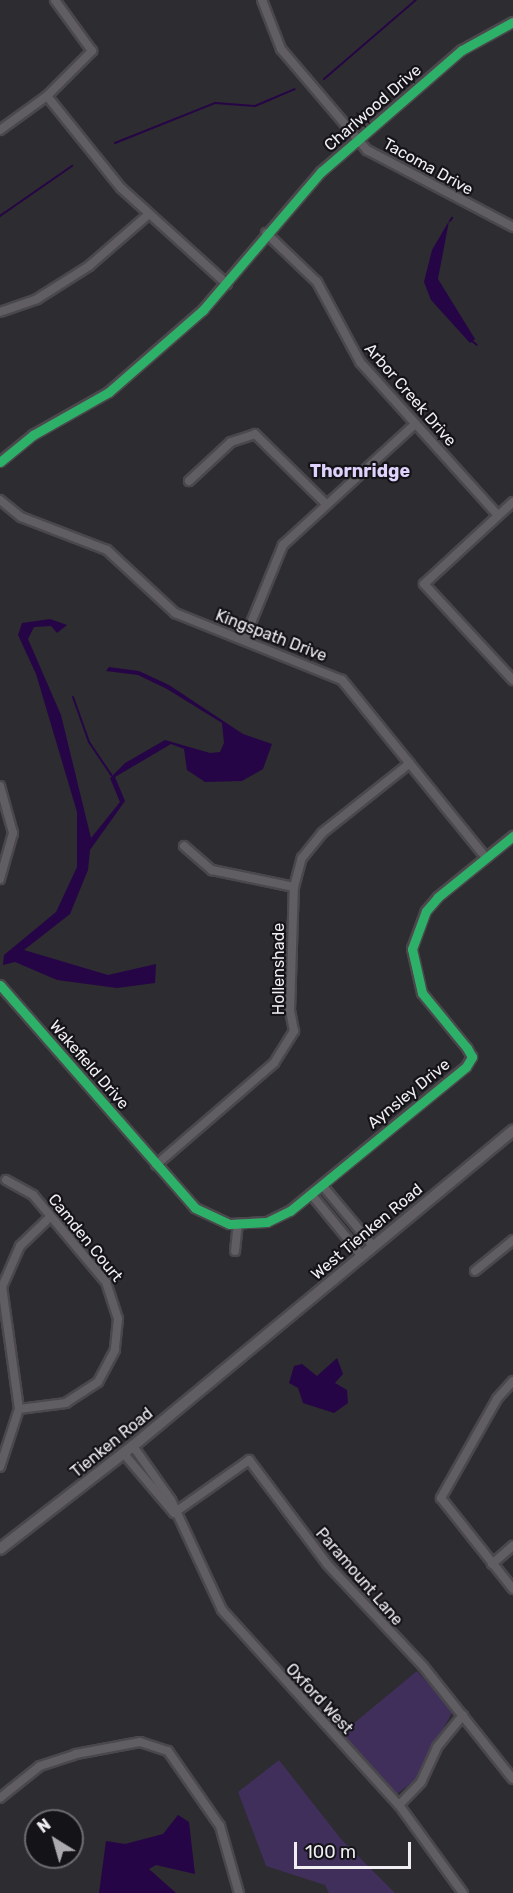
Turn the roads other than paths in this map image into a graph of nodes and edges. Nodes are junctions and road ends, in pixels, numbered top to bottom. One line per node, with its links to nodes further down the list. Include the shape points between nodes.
1 (56, 0): 4 (street, via 92,51)
2 (262, 0): 6 (street, Tacoma Drive, via 281,49)
3 (513, 22): 6 (street, Charlwood Drive, via 462,50)
4 (47, 96): 5 (street); 7 (street)
5 (1, 127)
6 (358, 141): 8 (street, Tacoma Drive, via 420,183); 9 (street, Charlwood Drive)
7 (149, 214): 10 (street, via 182,238); 11 (street, via 89,266 37,300)
8 (513, 227)
9 (266, 233): 10 (street); 12 (street, Arbor Creek Drive, via 317,282 353,351)
10 (227, 284): 13 (street, via 110,392 33,435)
11 (0, 312)
12 (415, 424): 17 (street); 18 (street, Arbor Creek Drive)
13 (0, 462)
14 (189, 481): 17 (street, via 231,442 255,435)
15 (0, 500): 19 (street, Kingspath Drive, via 21,517 107,550 163,607)
16 (513, 502): 18 (street)
17 (326, 504): 19 (street, via 273,558)
18 (498, 515): 20 (street, via 424,584)
19 (244, 640): 21 (street, Kingspath Drive, via 342,680)
20 (513, 680)
21 (410, 763): 25 (street, Kingspath Drive); 27 (street, Hollenshade, via 310,845)
22 (0, 786): 26 (street, via 13,833)
23 (513, 836): 25 (street, Aynsley Drive)
24 (184, 846): 27 (street, via 213,870)
25 (486, 858): 32 (street, Aynsley Drive, via 426,911 412,949 422,993 472,1057)
26 (0, 879)
27 (294, 887): 30 (street, Hollenshade, via 290,1011 294,1031 262,1077)
28 (0, 985): 30 (street, Wakefield Drive)
29 (513, 1131): 37 (street, West Tienken Road)
30 (156, 1165): 35 (street, Wakefield Drive, via 195,1208)
31 (6, 1180): 34 (street, Camden Court, via 33,1195)
32 (322, 1185): 33 (street, Aynsley Drive); 37 (street)
33 (311, 1194): 35 (street, Aynsley Drive, via 267,1222); 39 (street)
34 (50, 1217): 43 (street, via 20,1246 2,1287); 43 (street, Camden Court, via 106,1282 116,1305 118,1336 109,1367 91,1388 51,1407)
35 (238, 1224): 38 (street)
36 (513, 1240): 40 (street)
37 (373, 1246): 39 (street, West Tienken Road)
38 (235, 1251)
39 (362, 1255): 41 (street, West Tienken Road)
40 (475, 1270)
41 (240, 1357): 44 (street, Tienken Road)
42 (513, 1381): 50 (street, via 497,1399 441,1498)
43 (19, 1409): 46 (street)
44 (133, 1446): 45 (street, Tienken Road); 47 (street, Oxford West)
45 (124, 1454): 47 (street, Oxford West); 49 (street, Tienken Road)
46 (0, 1467)
47 (174, 1513): 52 (street, Paramount Lane, via 249,1460 327,1564); 55 (street, Oxford West, via 222,1610)
48 (513, 1546): 50 (street)
49 (0, 1549)
50 (492, 1564): 51 (street)
51 (513, 1588)
52 (463, 1715): 53 (street, Paramount Lane); 55 (street, via 437,1747 421,1782)
53 (513, 1779)
54 (0, 1798): 56 (street, via 40,1766 76,1754 140,1742 168,1751 194,1781 220,1826)
55 (399, 1805): 57 (street, Oxford West)
56 (239, 1893)
57 (463, 1893)

